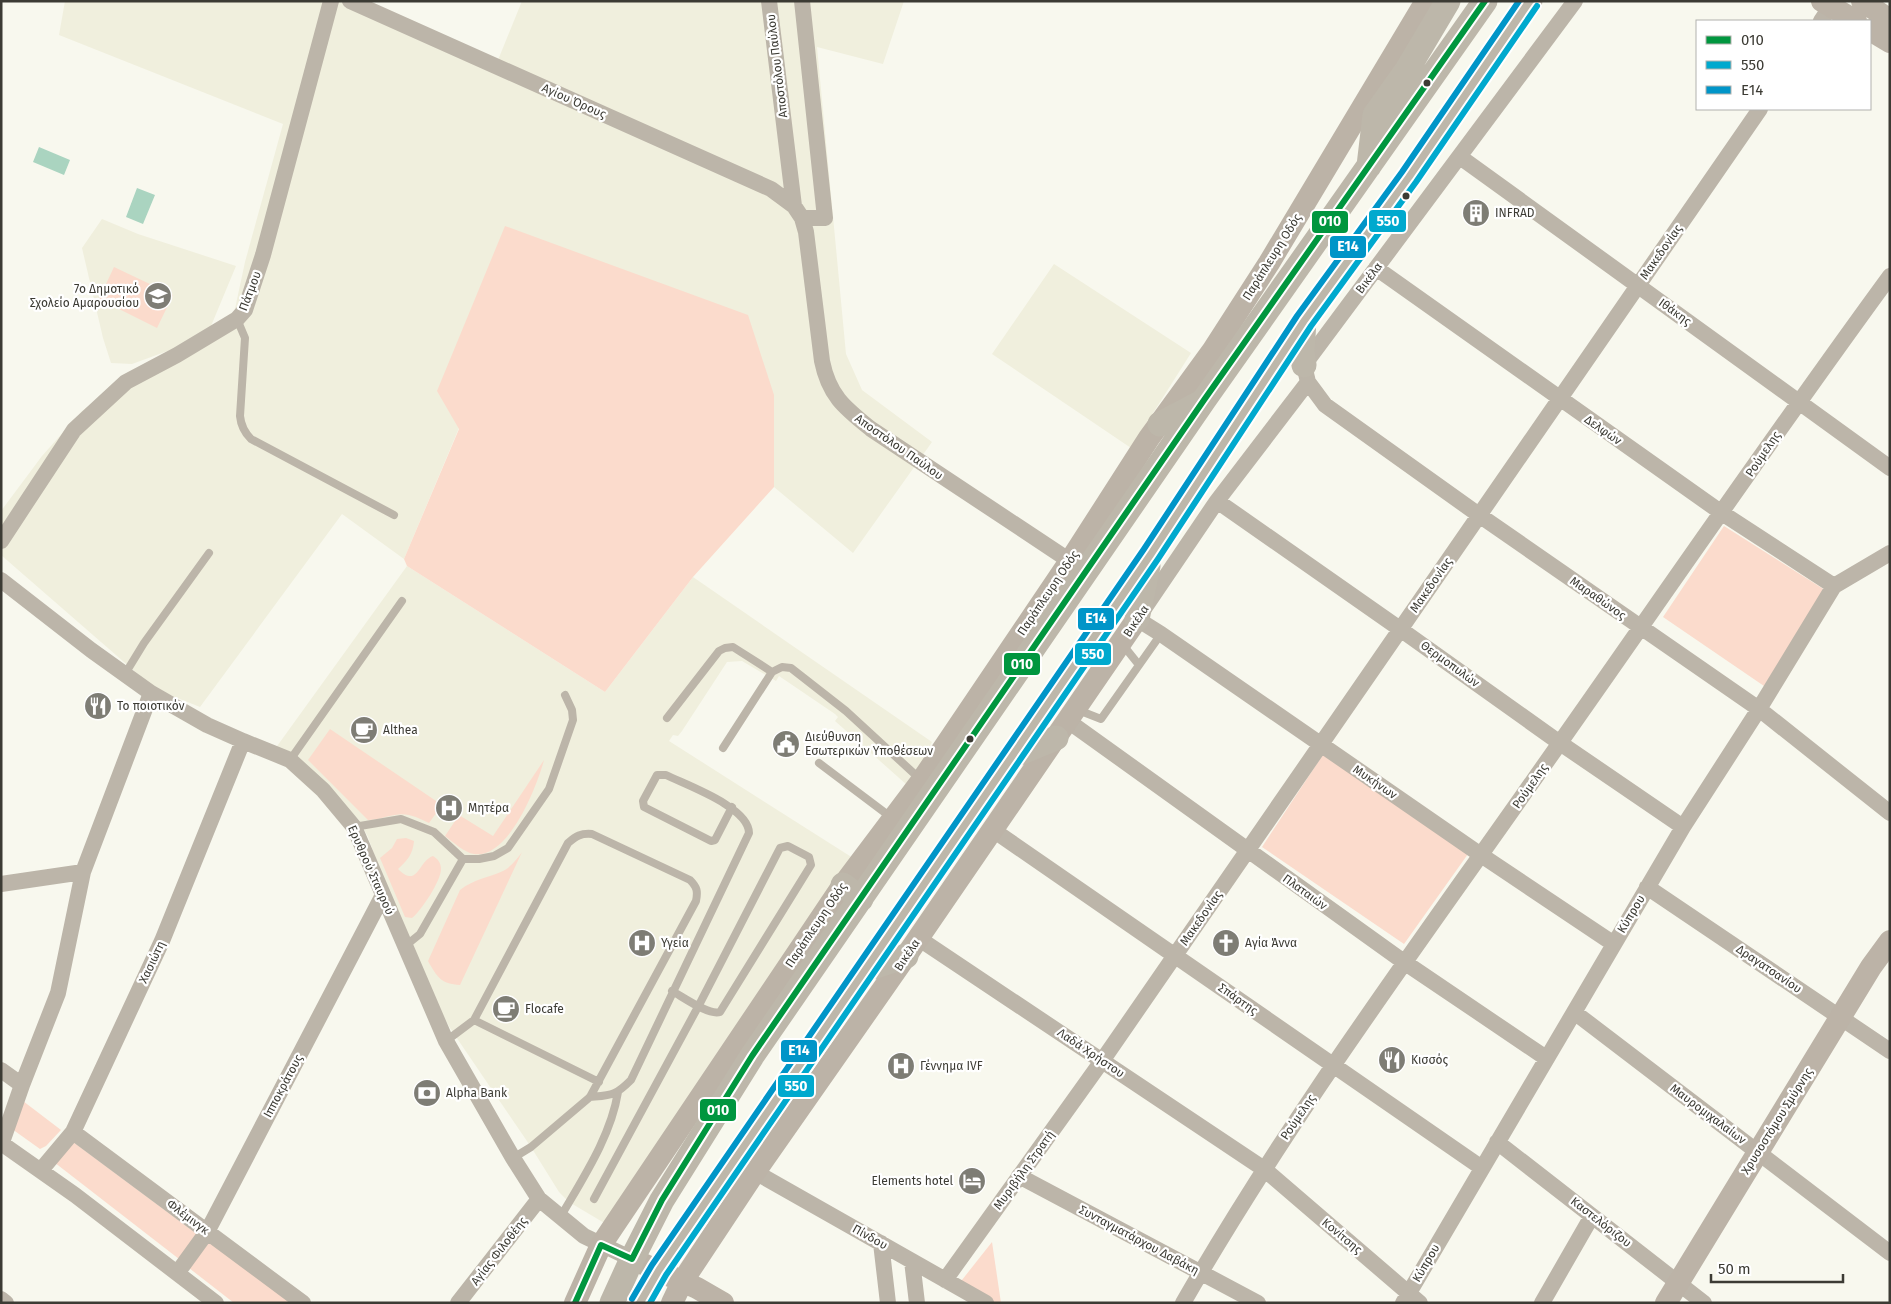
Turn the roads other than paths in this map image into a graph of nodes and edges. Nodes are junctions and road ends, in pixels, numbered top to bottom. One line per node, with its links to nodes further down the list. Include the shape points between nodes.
1 (332, 1): 23 (street, Πάτμου, via 263,255 245,310)
2 (350, 1): 19 (street, Αγίου Όρους, via 771,189)
3 (769, 1): 19 (street, Αποστόλου Παύλου)
4 (802, 1): 19 (street, via 825,218)
5 (1426, 1): 29 (street, Παράπλευρη Οδός, via 1269,263)
6 (1448, 1): 18 (main road, via 1407,70 1375,115)
7 (1485, 1): 18 (main road)
8 (1530, 1): 24 (main road, via 1409,178)
9 (1576, 1): 17 (street, Βικέλα)
10 (1862, 1): 13 (street)
11 (1824, 10): 12 (street)
12 (1853, 20)
13 (1890, 20)
14 (1871, 31): 15 (street)
15 (1890, 42)
16 (1759, 110): 22 (street, Μακεδονίας)
17 (1460, 157): 20 (street, Βικέλα); 22 (street, Ιθάκης)
18 (1368, 168): 27 (main road)
19 (798, 212): 39 (street, Αποστόλου Παύλου, via 806,232 822,361 832,393 846,410 871,429)
20 (1376, 268): 25 (street, Βικέλα); 26 (street, Δελφών)
21 (1890, 276): 28 (street, Ρούμελης)
22 (1638, 286): 26 (street, Μακεδονίας); 28 (street, Ιθάκης)
23 (237, 319): 33 (lane, via 245,338 240,416 245,433); 35 (street, Πάτμου, via 126,382 86,418 74,430)
24 (1304, 321): 25 (main road, via 1302,352); 38 (main road)
25 (1306, 374): 31 (street, Βικέλα); 34 (street, Μαραθώνος, via 1325,405)
26 (1559, 399): 32 (street, Δελφών); 34 (street, Μακεδονίας)
27 (1204, 400): 29 (main road); 76 (main road)
28 (1798, 402): 30 (street, Ιθάκης); 32 (street, Ρούμελης)
29 (1160, 424): 39 (street, Παράπλευρη Οδός)
30 (1890, 468)
31 (1217, 501): 43 (street, Βικέλα); 45 (street, Θερμοπυλών)
32 (1722, 513): 41 (street, Δελφών); 44 (street, Ρούμελης)
33 (394, 515)
34 (1479, 515): 44 (street, Μαραθώνος); 45 (street, Μακεδονίας)
35 (1, 540)
36 (209, 553): 50 (lane)
37 (1890, 553): 41 (street, Κύπρου)
38 (1150, 554): 43 (main road); 60 (main road)
39 (1070, 561): 63 (street, Παράπλευρη Οδός)
40 (1, 580): 50 (street, Ερυθρού Σταυρού)
41 (1834, 586): 53 (street, Κύπρου)
42 (402, 601): 61 (lane)
43 (1137, 620): 46 (street, Μυκήνων); 47 (street, Βικέλα)
44 (1642, 628): 53 (street, Μαραθώνος); 57 (street, Ρούμελης)
45 (1400, 629): 57 (street, Θερμοπυλών); 58 (street, Μακεδονίας)
46 (1161, 634): 48 (lane); 58 (street, Μυκήνων)
47 (1121, 643): 48 (lane); 55 (street, Βικέλα)
48 (1139, 665): 55 (lane, via 1100,719)
49 (772, 672): 54 (lane, via 732,647 725,648); 59 (lane); 63 (lane, via 782,667 791,668 846,711)
50 (125, 674): 51 (street, Ερυθρού Σταυρού)
51 (151, 693): 56 (street, Ερυθρού Σταυρού); 73 (street)
52 (565, 695): 72 (lane, via 573,720 549,789 508,848 494,856)
53 (1759, 709): 65 (street, Μαραθώνος); 68 (street, Κύπρου)
54 (668, 718)
55 (1066, 723): 60 (main road); 69 (street, Βικέλα); 70 (street, Πλαταιών)
56 (242, 741): 61 (street, Ερυθρού Σταυρού); 100 (street, Χασιώτη, via 162,941)
57 (1560, 743): 68 (street, Θερμοπυλών); 71 (street, Ρούμελης)
58 (1320, 745): 70 (street, Μακεδονίας); 71 (street, Μυκήνων)
59 (724, 748)
60 (1012, 756): 84 (main road)
61 (290, 760): 67 (street, Ερυθρού Σταυρού, via 323,790)
62 (819, 764): 66 (lane)
63 (922, 780): 66 (street, Παράπλευρη Οδός)
64 (732, 807): 64 (lane, via 661,774 656,775 643,801 644,807 711,841 715,840); 85 (lane, via 748,825 749,833)
65 (1890, 813)
66 (893, 819): 76 (street, Παράπλευρη Οδός)
67 (354, 827): 72 (lane, via 401,819 434,832); 77 (street, Ερυθρού Σταυρού)
68 (1683, 827): 75 (street, Κύπρου)
69 (993, 830): 81 (street, Βικέλα); 82 (street, Σπάρτης)
70 (1247, 850): 82 (street, Μακεδονίας); 83 (street, Πλαταιών)
71 (1481, 856): 79 (street, Μυκήνων); 83 (street, Ρούμελης)
72 (463, 859): 80 (lane, via 420,934)
73 (83, 872): 74 (street); 97 (street, via 58,993)
74 (1, 884)
75 (1647, 888): 79 (street, Κύπρου); 88 (street, Δραγατσανίου)
76 (852, 892): 116 (street, Παράπλευρη Οδός); 118 (main road, via 662,1200)
77 (383, 895): 80 (street, Ερυθρού Σταυρού); 114 (street, Ιπποκράτους)
78 (1890, 941): 88 (street, Χρυσοστόμου Σμύρνης)
79 (1614, 944): 87 (street, Κύπρου)
80 (404, 947): 90 (street, Ερυθρού Σταυρού)
81 (912, 947): 84 (main road); 93 (street, Λαδά Χρήστου); 108 (street, Βικέλα)
82 (1174, 955): 93 (street, Μακεδονίας); 94 (street, Σπάρτης)
83 (1404, 962): 92 (street, Πλαταιών); 94 (street, Ρούμελης)
84 (866, 969): 120 (main road)
85 (672, 991): 86 (lane); 98 (lane, via 631,1080)
86 (699, 1005): 86 (lane, via 712,1013 720,1012 811,865 809,857 788,846 780,848); 111 (lane)
87 (1574, 1012): 92 (street, Κύπρου); 103 (street, Μαυρομιχαλαίων)
88 (1841, 1018): 91 (street, Δραγατσανίου); 103 (street, Χρυσοστόμου Σμύρνης)
89 (474, 1020): 90 (lane); 96 (lane); 96 (lane, via 568,843 577,836 592,834 690,880 698,892 696,901)
90 (446, 1041): 104 (street, Ερυθρού Σταυρού)
91 (1890, 1051)
92 (1546, 1058): 101 (street, Κύπρου)
93 (1102, 1061): 106 (street, Λαδά Χρήστου); 109 (street, Μυριβήλη Στρατή)
94 (1333, 1065): 105 (street, Σπάρτης); 106 (street, Ρούμελης)
95 (1, 1070): 97 (street)
96 (599, 1082): 99 (lane)
97 (22, 1085): 102 (street)
98 (618, 1092): 99 (lane); 112 (lane, via 613,1117)
99 (590, 1097): 104 (lane, via 532,1147)
100 (73, 1132): 107 (street, Χασιώτη); 114 (street, Φλέμινγκ)
101 (1497, 1142): 105 (street, Κύπρου); 113 (street, Καστελόριζου)
102 (2, 1144): 107 (street)
103 (1758, 1153): 117 (street, Μαυρομιχαλαίων); 125 (street, Χρυσοστόμου Σμύρνης)
104 (513, 1158): 110 (street, Ερυθρού Σταυρού)
105 (1482, 1168): 127 (street, Κύπρου)
106 (1264, 1169): 122 (street, Ρούμελης); 127 (street, Κονίτσης)
107 (40, 1170): 121 (street)
108 (755, 1172): 115 (street, Πίνδου); 124 (street, Βικέλα)
109 (1019, 1176): 122 (street, Συνταγματάρχου Δαβάκη); 123 (street, Μυριβήλη Στρατή)
110 (539, 1199): 112 (street, Ερυθρού Σταυρού); 131 (street, Αγίας Φιλοθέης)
111 (594, 1199)
112 (561, 1216): 116 (street, Ερυθρού Σταυρού, via 584,1236)
113 (1592, 1216): 125 (street, Καστελόριζου); 142 (street)
114 (207, 1232): 121 (street, Ιπποκράτους); 130 (street, Φλέμινγκ)
115 (881, 1243): 119 (street, Πίνδου); 137 (street)
116 (602, 1245): 118 (street, Ερυθρού Σταυρού); 132 (street, Παράπλευρη Οδός)
117 (1890, 1252)
118 (632, 1259): 120 (street); 133 (main road)
119 (912, 1261): 123 (street, Πίνδου); 138 (street)
120 (659, 1270): 124 (street); 134 (main road)
121 (178, 1272): 129 (street)
122 (1200, 1272): 140 (street, Ρούμελης); 141 (street, Συνταγματάρχου Δαβάκη)
123 (945, 1280): 139 (street, Πίνδου)
124 (682, 1282): 135 (street, Βικέλα); 136 (street)
125 (1678, 1283): 143 (street, Χρυσοστόμου Σμύρνης); 144 (street, Καστελόριζου)
126 (1, 1299): 128 (street)
127 (1411, 1299)
128 (6, 1303)
129 (216, 1303)
130 (303, 1303)
131 (458, 1303)
132 (575, 1303)
133 (612, 1303)
134 (640, 1303)
135 (672, 1303)
136 (723, 1303)
137 (888, 1303)
138 (917, 1303)
139 (986, 1303)
140 (1183, 1303)
141 (1258, 1303)
142 (1542, 1303)
143 (1666, 1303)
144 (1704, 1303)

